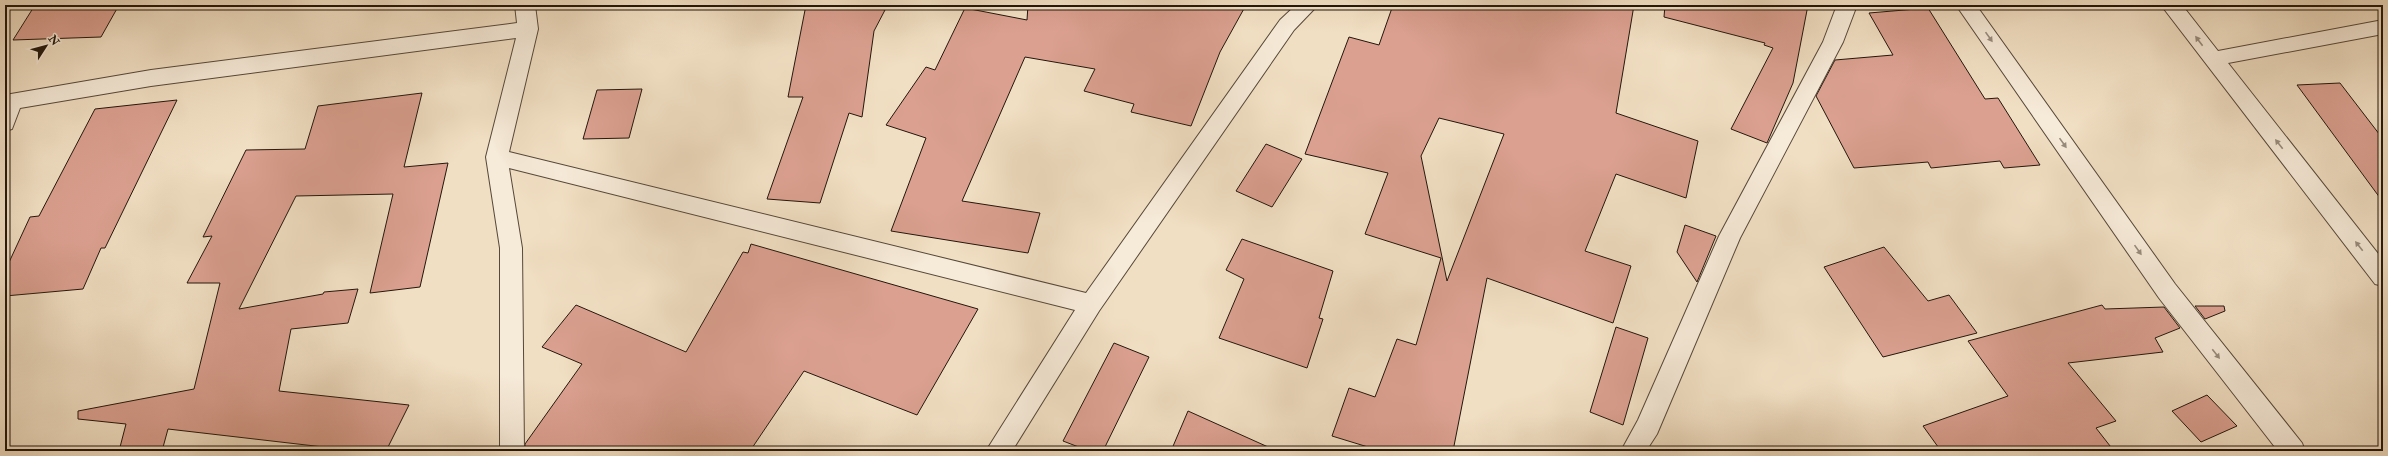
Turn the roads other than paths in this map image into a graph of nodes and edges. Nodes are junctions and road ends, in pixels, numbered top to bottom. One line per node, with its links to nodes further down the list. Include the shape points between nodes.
1 (525, 5): 7 (street)
2 (1308, 5): 13 (street, via 1287,25)
3 (1847, 5): 16 (street, via 1834,42 1730,236 1648,426)
4 (1966, 5): 17 (street, one-way to 17, via 2167,291)
5 (2171, 5): 8 (street, one-way to 5)
6 (2383, 27): 8 (street)
7 (528, 30): 9 (street, via 151,78); 11 (street)
8 (2212, 59): 12 (street, one-way to 8)
9 (8, 103): 10 (street)
10 (5, 123)
11 (497, 157): 13 (street); 14 (street, via 510,248)
12 (2383, 277)
13 (1091, 304): 15 (street)
14 (512, 451)
15 (998, 451)
16 (1633, 451)
17 (2293, 451)

